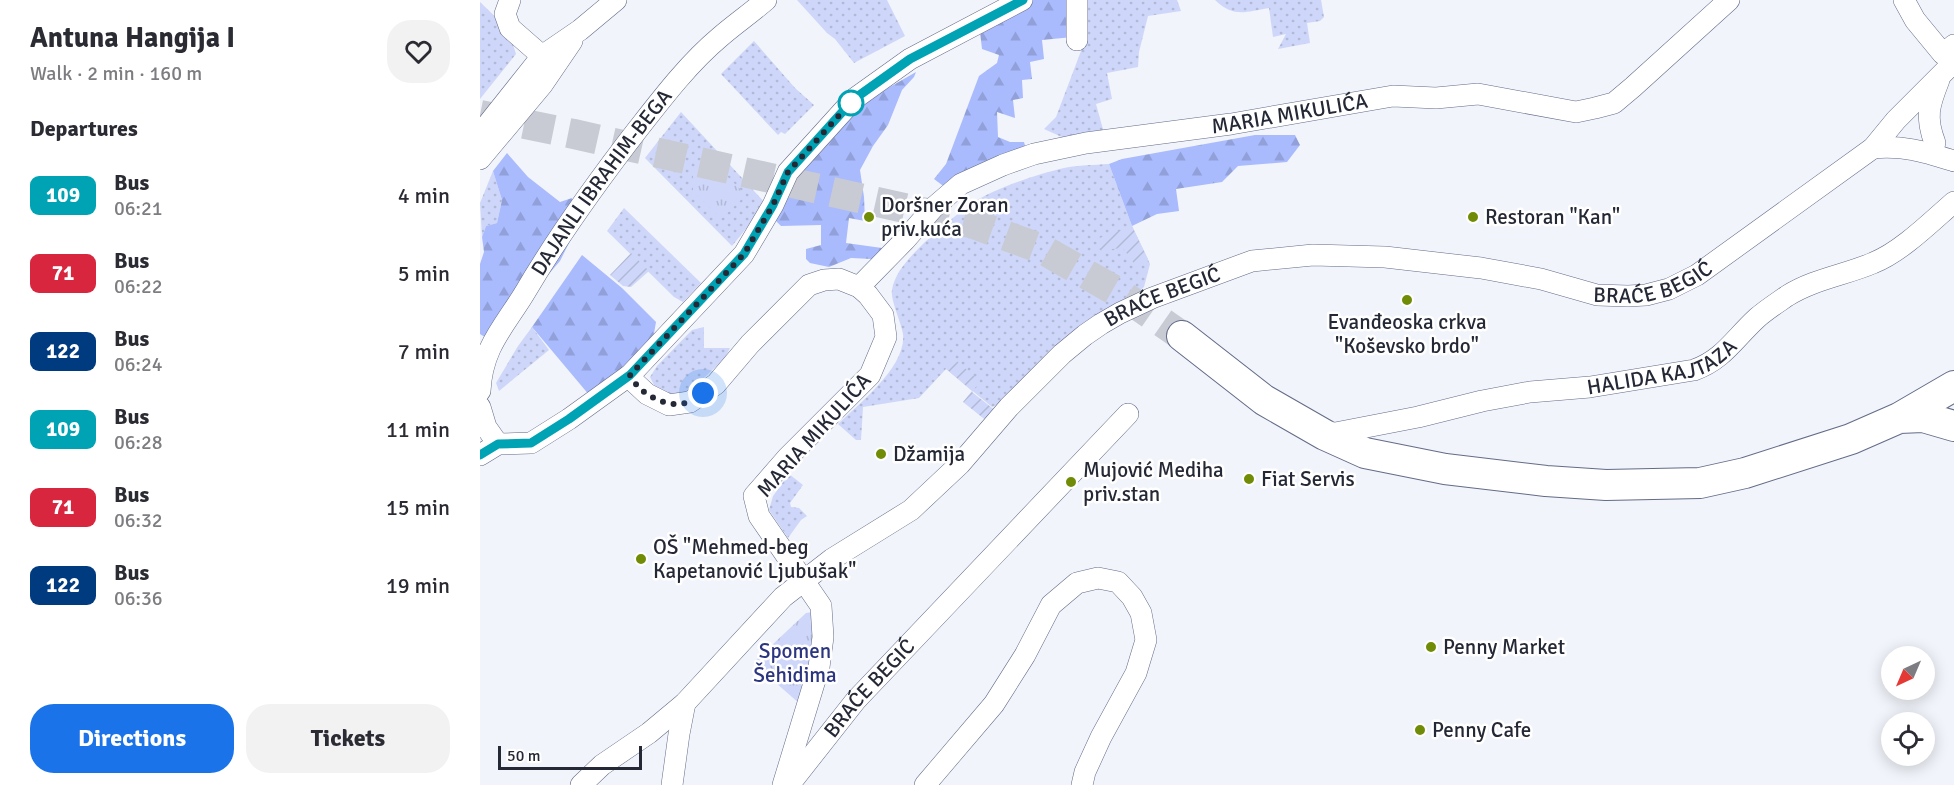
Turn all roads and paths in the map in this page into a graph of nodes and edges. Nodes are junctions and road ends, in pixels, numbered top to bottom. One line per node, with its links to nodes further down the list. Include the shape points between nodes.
1 (510, 0): 11 (street, via 505,14 510,28)
2 (616, 0): 8 (street)
3 (766, 0): 24 (street, DAJANLI IBRAHIM-BEGA, via 710,46 664,96 610,165 499,328 481,370)
4 (1023, 0): 22 (street, via 910,59 854,99 788,172 744,254)
5 (1077, 0): 9 (street)
6 (1729, 0): 20 (street, MARIA MIKULIĆA, via 1614,103 1595,108 1576,112 1478,94 1436,98 1393,96 1034,154 961,184 933,208)
7 (1904, 0): 10 (street, via 1943,54)
8 (580, 30): 11 (street); 17 (street, via 542,85)
9 (1077, 40)
10 (1954, 45)
11 (542, 56): 14 (street)
12 (1948, 68): 13 (street, BRAĆE BEGIĆ); 15 (street, via 1930,102 1929,129)
13 (1896, 120): 15 (street); 16 (street, BRAĆE BEGIĆ)
14 (480, 134)
15 (1935, 143): 18 (street)
16 (1873, 148): 18 (street, via 1920,150); 32 (street, BRAĆE BEGIĆ, via 1697,275 1646,295 1597,295 1541,279 1435,262 1313,255 1252,261 1152,298 1085,335 1036,379 960,464 911,510)
17 (480, 159)
18 (1954, 161)
19 (1954, 202): 29 (street, HALIDA KAJTAZA, via 1876,263 1821,279 1790,294 1759,316 1721,356 1694,370 1590,387 1530,392)
20 (859, 287): 22 (street, via 839,279 809,285 716,384 690,402 669,405 647,394); 32 (street, MARIA MIKULIĆA, via 883,315 886,337 870,375 754,496 759,516)
21 (1182, 336): 29 (main road, via 1264,400)
22 (630, 375): 30 (street, via 531,443)
23 (1954, 388): 27 (main road); 28 (main road, via 1950,403)
24 (480, 392)
25 (480, 407): 30 (street, via 486,427)
26 (1128, 414): 37 (street, BRAĆE BEGIĆ, via 856,700)
27 (1899, 418): 28 (main road, via 1923,417); 29 (main road, via 1789,461 1700,483 1606,485 1445,469 1365,453)
28 (1954, 426)
29 (1324, 435)
30 (498, 444): 31 (street)
31 (480, 455)
32 (804, 580): 33 (street, BRAĆE BEGIĆ, via 783,597); 36 (street, MARIA MIKULIĆA, via 821,606 823,637 819,667)
33 (685, 703): 34 (street, BRAĆE BEGIĆ); 35 (street)
34 (581, 785)
35 (672, 785)
36 (783, 785)
37 (789, 785)
38 (925, 785): 39 (street, via 994,704 1052,605 1077,583 1098,578 1118,582 1132,597 1141,613 1146,640 1137,673 1101,737)
39 (1082, 785)

